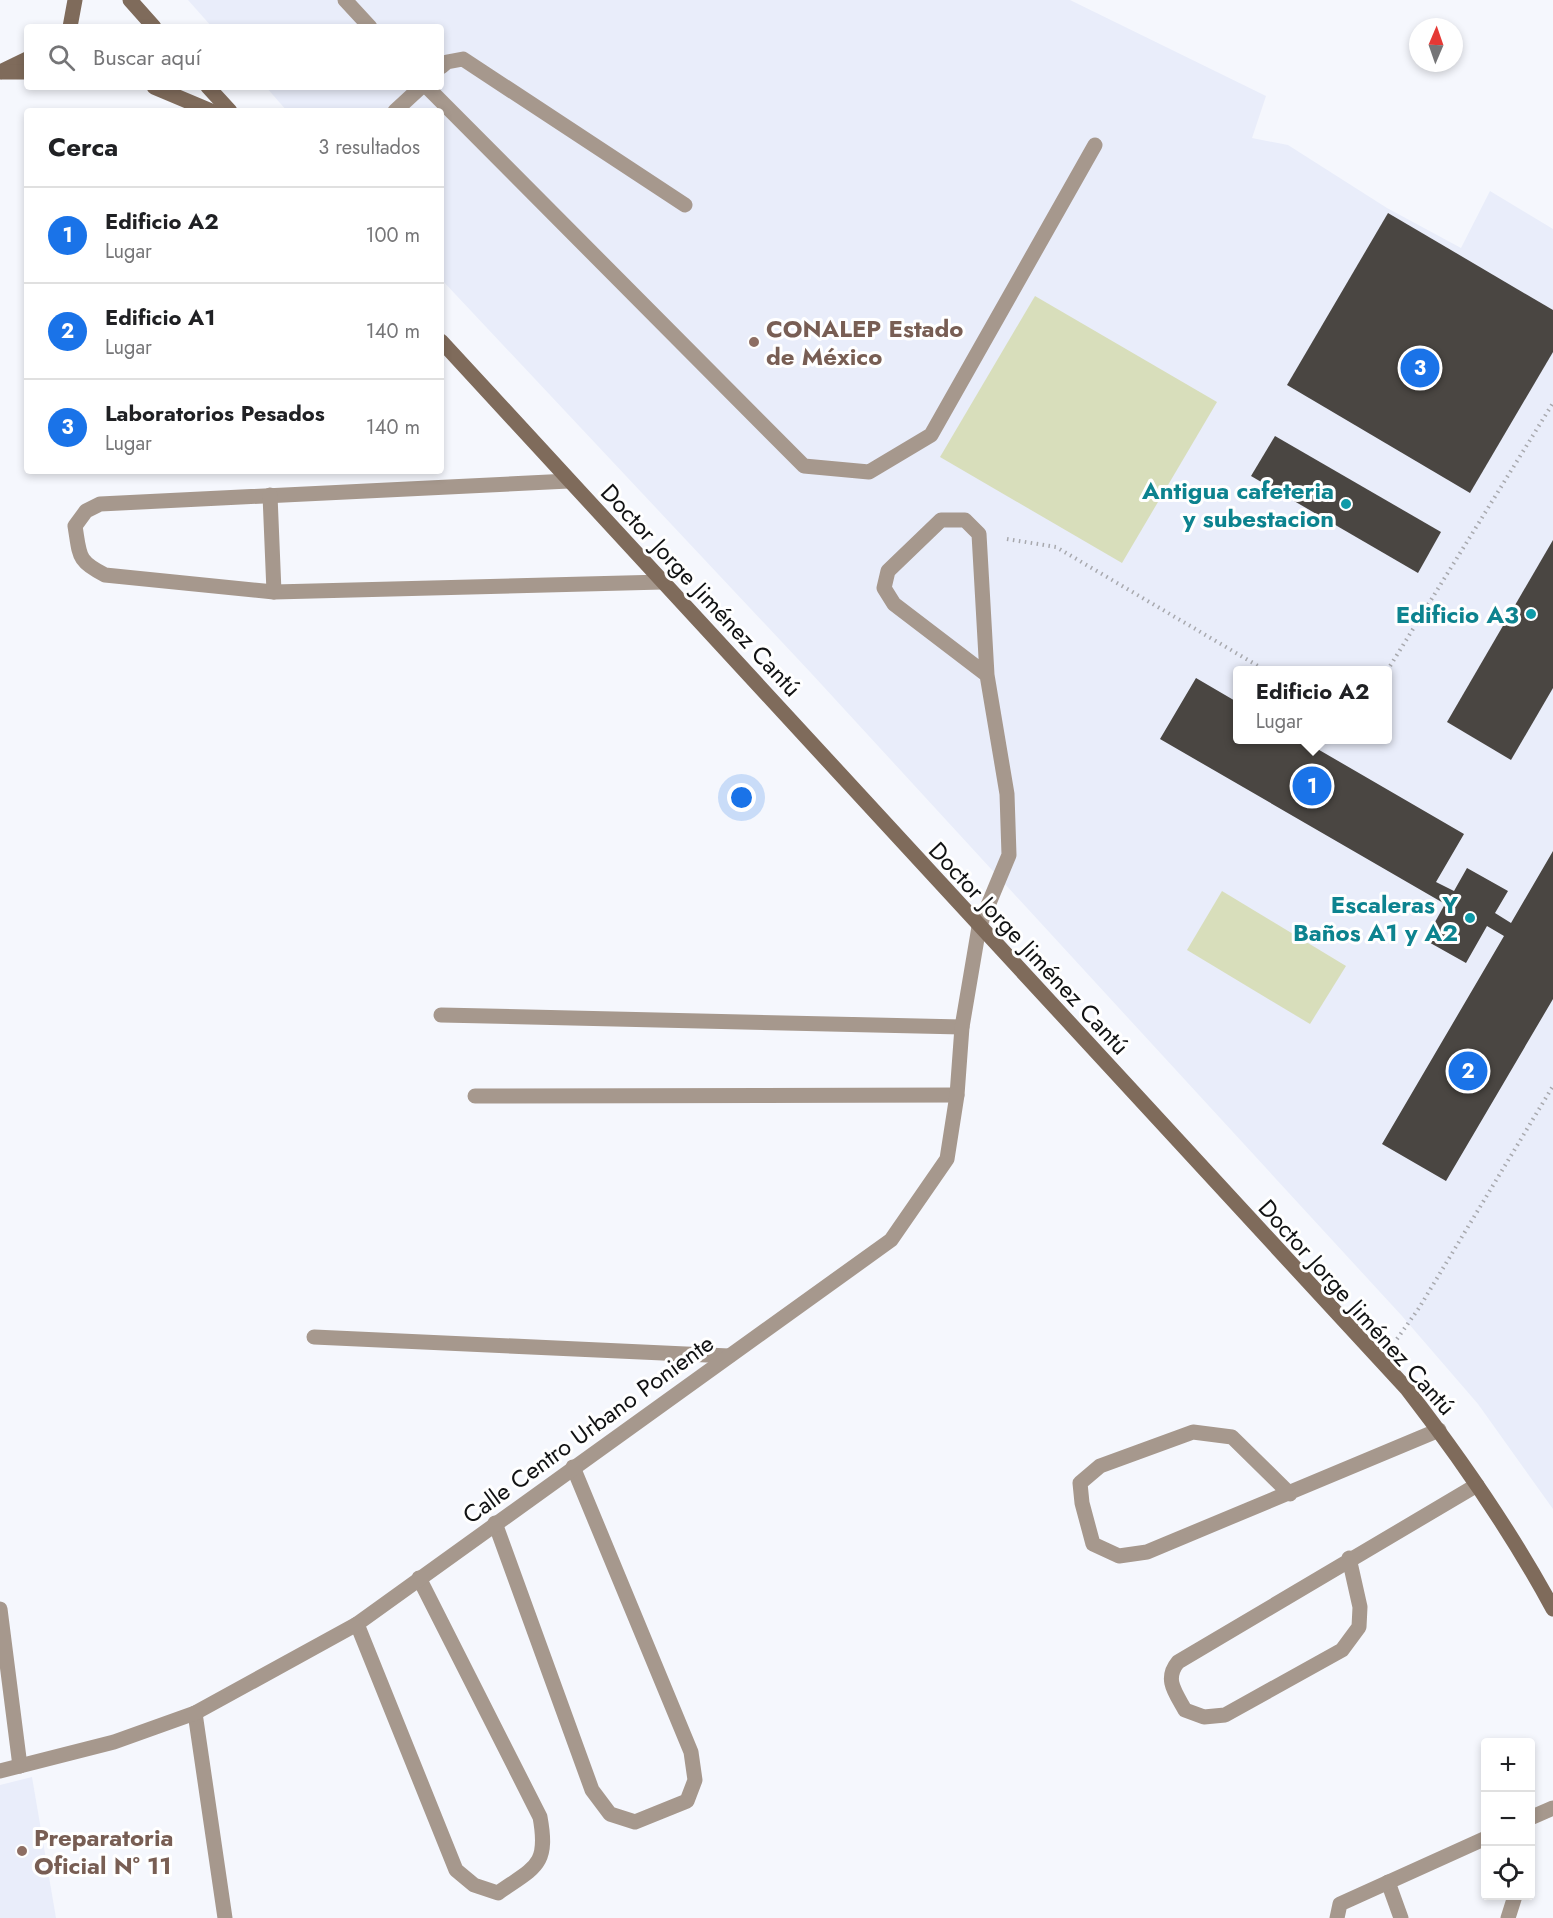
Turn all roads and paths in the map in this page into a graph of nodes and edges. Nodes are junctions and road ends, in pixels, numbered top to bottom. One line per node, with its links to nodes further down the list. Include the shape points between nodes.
1 (75, 0): 4 (main road)
2 (130, 0): 5 (main road)
3 (345, 0): 6 (street)
4 (71, 24)
5 (151, 24)
6 (367, 24)
7 (24, 60): 9 (main road)
8 (444, 64): 19 (street, via 463,59)
9 (0, 72): 10 (main road)
10 (24, 72)
11 (161, 90): 15 (main road)
12 (211, 90): 16 (main road)
13 (418, 90): 17 (street)
14 (430, 90): 18 (street, via 804,466 869,472 932,435)
15 (204, 108)
16 (227, 108)
17 (398, 108)
18 (1095, 145)
19 (685, 205)
20 (444, 344): 22 (main road, Doctor Jorge Jiménez Cantú)
21 (1553, 403): 28 (path)
22 (569, 481): 23 (street); 25 (main road, Doctor Jorge Jiménez Cantú)
23 (270, 495): 26 (street); 26 (street, via 100,504 86,511 75,526 85,565 105,575)
24 (979, 534): 27 (path, via 1056,548); 29 (street, Calle Centro Urbano Poniente); 29 (street, via 964,520 942,520 888,571 884,588 894,603)
25 (663, 582): 26 (street); 30 (main road, Doctor Jorge Jiménez Cantú)
26 (274, 592)
27 (1258, 666)
28 (1390, 666)
29 (987, 675): 30 (street, Calle Centro Urbano Poniente, via 1007,794 1009,855)
30 (979, 927): 32 (street, Calle Centro Urbano Poniente); 38 (main road, Doctor Jorge Jiménez Cantú)
31 (441, 1015): 32 (street)
32 (962, 1028): 34 (street, Calle Centro Urbano Poniente)
33 (1553, 1086): 38 (path, via 1419,1308)
34 (957, 1095): 35 (street); 37 (street, Calle Centro Urbano Poniente, via 947,1159 891,1240)
35 (475, 1096)
36 (314, 1337): 37 (street)
37 (729, 1356): 40 (street, Calle Centro Urbano Poniente)
38 (1381, 1362): 39 (main road, Doctor Jorge Jiménez Cantú)
39 (1439, 1430): 41 (main road, Doctor Jorge Jiménez Cantú); 42 (street)
40 (573, 1467): 43 (street, Calle Centro Urbano Poniente); 43 (street, via 691,1752 695,1780 687,1801 635,1822 610,1814 592,1790)
41 (1476, 1485): 44 (street); 47 (main road, Doctor Jorge Jiménez Cantú, via 1521,1550)
42 (1290, 1494): 42 (street, via 1147,1551 1119,1556 1093,1544 1080,1483 1100,1466 1193,1432 1232,1437)
43 (495, 1523): 45 (street, Calle Centro Urbano Poniente)
44 (1350, 1558): 44 (street, via 1178,1662 1170,1671 1169,1681 1185,1710 1204,1717 1225,1715 1342,1650 1359,1627 1360,1607)
45 (419, 1578): 48 (street, Calle Centro Urbano Poniente); 48 (street, via 540,1817 545,1842 538,1865 498,1893 474,1886 456,1870)
46 (0, 1609): 49 (street)
47 (1553, 1609)
48 (357, 1624): 50 (street, Calle Centro Urbano Poniente)
49 (6, 1702): 51 (street)
50 (195, 1713): 51 (street, Calle Centro Urbano Poniente, via 114,1742); 58 (street)
51 (20, 1766): 52 (street, Calle Centro Urbano Poniente)
52 (0, 1771)
53 (1553, 1808): 54 (street)
54 (1535, 1816)
55 (1481, 1840): 56 (street)
56 (1388, 1882): 59 (street, via 1340,1904); 60 (street)
57 (1514, 1900): 61 (street)
58 (225, 1918)
59 (1337, 1918)
60 (1401, 1918)
61 (1508, 1918)

